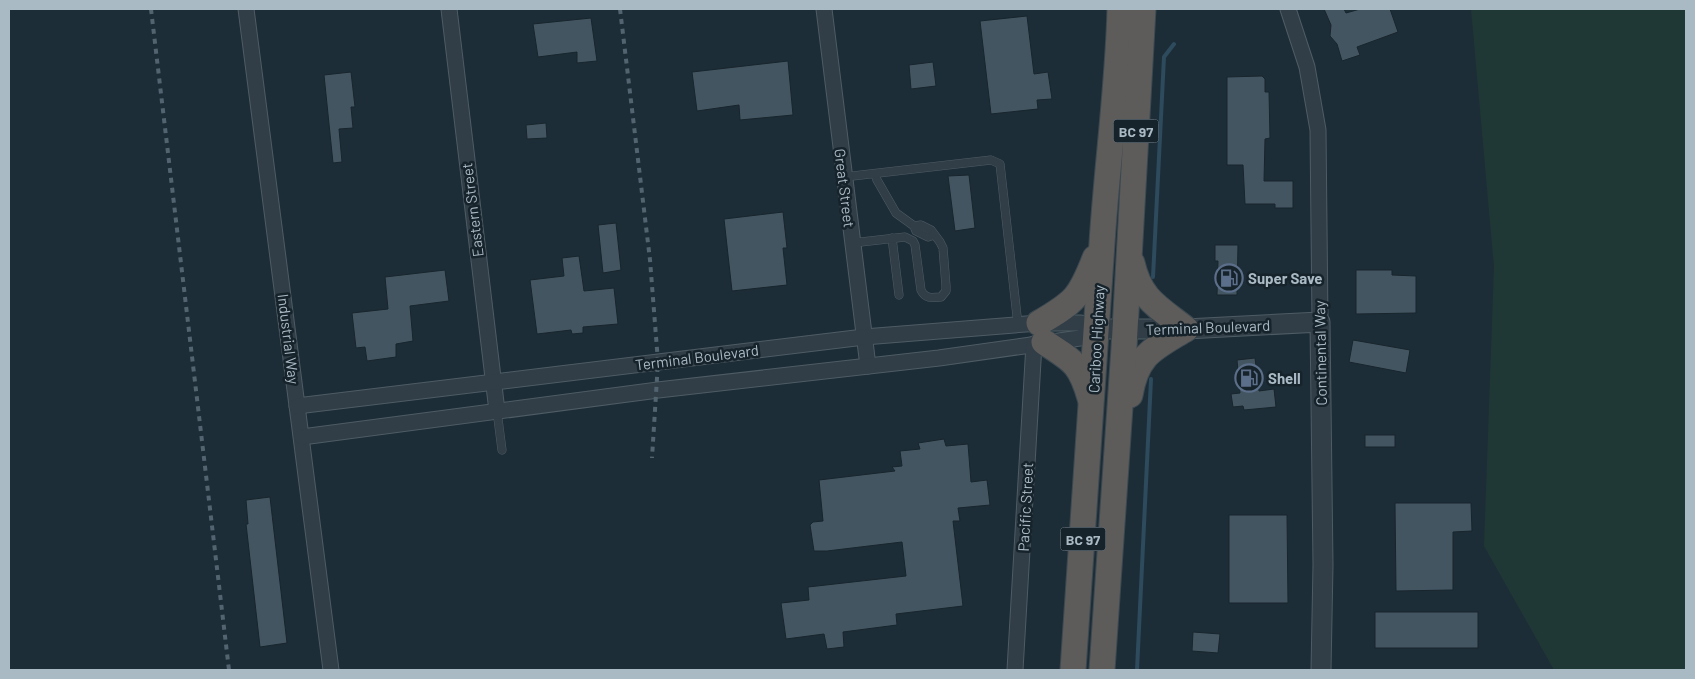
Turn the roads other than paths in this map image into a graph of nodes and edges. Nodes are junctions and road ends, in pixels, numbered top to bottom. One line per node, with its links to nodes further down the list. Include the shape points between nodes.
1 (246, 9): 23 (street, Industrial Way)
2 (449, 9): 22 (street, Eastern Street)
3 (824, 9): 9 (street, Great Street)
4 (1120, 9): 7 (highway, Cariboo Highway / BC 97)
5 (1143, 9): 13 (highway, Cariboo Highway / BC 97)
6 (1288, 9): 15 (street, Continental Way, via 1307,66 1318,130)
7 (1119, 54): 11 (highway, Cariboo Highway / BC 97); 16 (highway, via 1125,67 1111,294 1116,320)
8 (876, 174): 9 (lane); 10 (lane, via 896,213 914,226 921,225 931,230 943,248 946,291 941,297 926,297 921,290 913,241 905,237); 19 (lane, via 990,160 1000,164)
9 (844, 177): 12 (street, Great Street)
10 (892, 238): 12 (lane); 14 (lane)
11 (1102, 241): 18 (highway, Cariboo Highway / BC 97); 19 (highway, via 1078,294)
12 (852, 243): 20 (street, Great Street)
13 (1130, 253): 16 (highway, Cariboo Highway / BC 97); 17 (highway, via 1142,291)
14 (899, 296)
15 (1320, 322): 17 (street, Terminal Boulevard); 34 (street, Continental Way, via 1323,565)
16 (1125, 329): 17 (street, Terminal Boulevard); 18 (street, Terminal Boulevard); 28 (highway, Cariboo Highway / BC 97)
17 (1186, 329): 28 (highway, via 1153,349 1136,371)
18 (1096, 330): 19 (street, Terminal Boulevard, via 1081,323); 24 (highway, Cariboo Highway / BC 97); 29 (highway, via 1107,349 1099,526)
19 (1034, 334): 20 (street, Terminal Boulevard); 21 (street, Terminal Boulevard, via 939,358); 24 (highway, via 1071,360 1079,370); 31 (street, Pacific Street)
20 (864, 337): 21 (street, Great Street); 22 (street, Terminal Boulevard)
21 (868, 366): 25 (street, Terminal Boulevard)
22 (493, 382): 23 (street, Terminal Boulevard); 25 (street, Eastern Street)
23 (297, 406): 26 (street, Industrial Way)
24 (1092, 407): 32 (highway, Cariboo Highway / BC 97)
25 (497, 411): 26 (street, Terminal Boulevard); 27 (lane)
26 (302, 437): 30 (street, Industrial Way)
27 (502, 450)
28 (1115, 488): 29 (highway, Cariboo Highway / BC 97)
29 (1108, 601): 33 (highway, Cariboo Highway / BC 97)
30 (331, 670)
31 (1015, 670)
32 (1073, 670)
33 (1102, 670)
34 (1320, 670)

